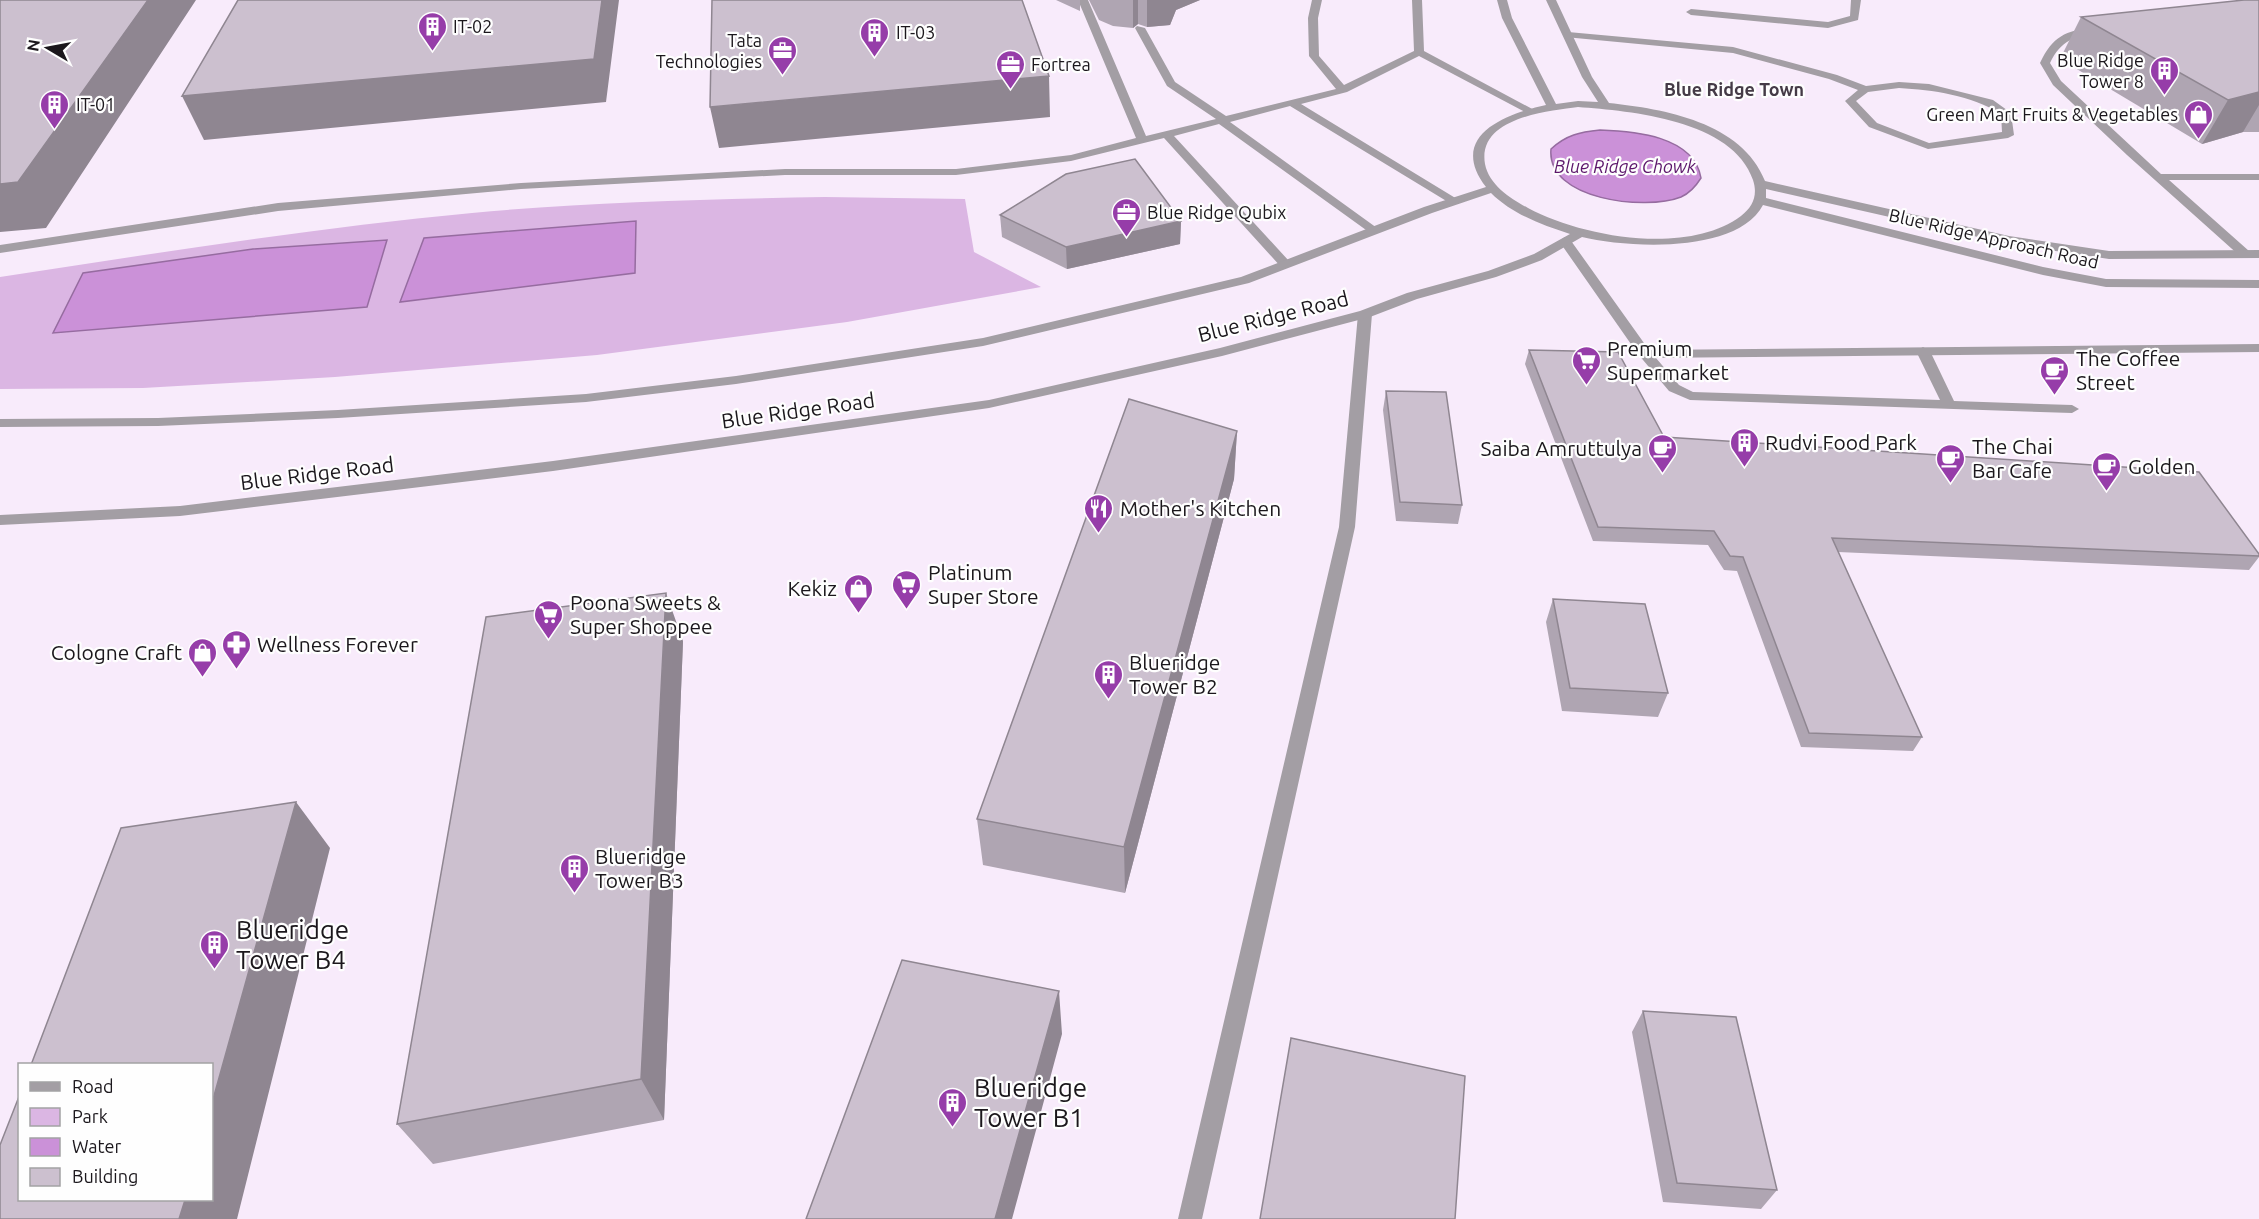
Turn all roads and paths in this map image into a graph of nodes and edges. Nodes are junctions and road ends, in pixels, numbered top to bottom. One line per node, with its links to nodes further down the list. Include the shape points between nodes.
1 (1083, 0): 20 (street)
2 (1317, 0): 13 (street, via 1313,18 1314,56)
3 (1417, 0): 11 (street)
4 (1502, 0): 16 (street, via 1507,18)
5 (1551, 0): 10 (street)
6 (1856, 0): 7 (street, via 1855,18 1828,25)
7 (1691, 12)
8 (2110, 27): 21 (street, via 2066,34 2051,49 2045,63 2057,82)
9 (1140, 28): 18 (street, via 1171,84)
10 (1568, 35): 12 (street, via 1733,50 1833,76); 15 (street)
11 (1419, 52): 13 (street); 17 (street)
12 (1865, 89): 12 (street, via 1929,87 1989,102 2006,113 2008,135 1928,146 1873,125 1850,101)
13 (1344, 90): 14 (street)
14 (1292, 103): 18 (street); 26 (street)
15 (1605, 105): 16 (street); 23 (street, via 1680,120 1725,140 1749,161)
16 (1552, 106): 17 (street)
17 (1530, 111): 24 (street, via 1500,123 1484,138 1478,154 1481,171)
18 (1224, 120): 19 (street); 27 (street)
19 (1167, 135): 20 (street); 33 (street)
20 (1143, 141): 30 (street, via 1071,158 956,172 785,172 521,186 278,207)
21 (2160, 177): 22 (street); 31 (street)
22 (2259, 177)
23 (1761, 184): 25 (street); 31 (street, Blue Ridge Approach Road, via 2009,240 2109,255)
24 (1493, 188): 26 (street, Blue Ridge Road); 28 (street, via 1524,211)
25 (1760, 200): 28 (street, via 1751,214 1727,229 1694,239 1653,242); 34 (street, Blue Ridge Approach Road, via 2043,271 2106,283)
26 (1453, 201): 27 (street, Blue Ridge Road)
27 (1373, 231): 33 (street, Blue Ridge Road)
28 (1580, 233): 29 (street, Blue Ridge Road)
29 (1565, 241): 35 (street, Blue Ridge Road, via 1538,257 1492,274 1412,296); 38 (street)
30 (0, 249)
31 (2245, 254): 32 (street, Blue Ridge Approach Road)
32 (2259, 254)
33 (1285, 264): 41 (street, Blue Ridge Road, via 1245,280 983,342 736,380 586,398 326,415)
34 (2259, 284)
35 (1365, 314): 42 (street, Blue Ridge Road, via 1222,352 989,404 553,466 180,511); 43 (street, via 1347,527)
36 (2259, 348): 37 (street)
37 (1923, 351): 38 (street); 39 (street)
38 (1645, 354): 39 (street, via 1674,388 1690,396)
39 (1950, 405): 40 (street)
40 (2072, 409)
41 (0, 423)
42 (0, 520)
43 (1190, 1219)

